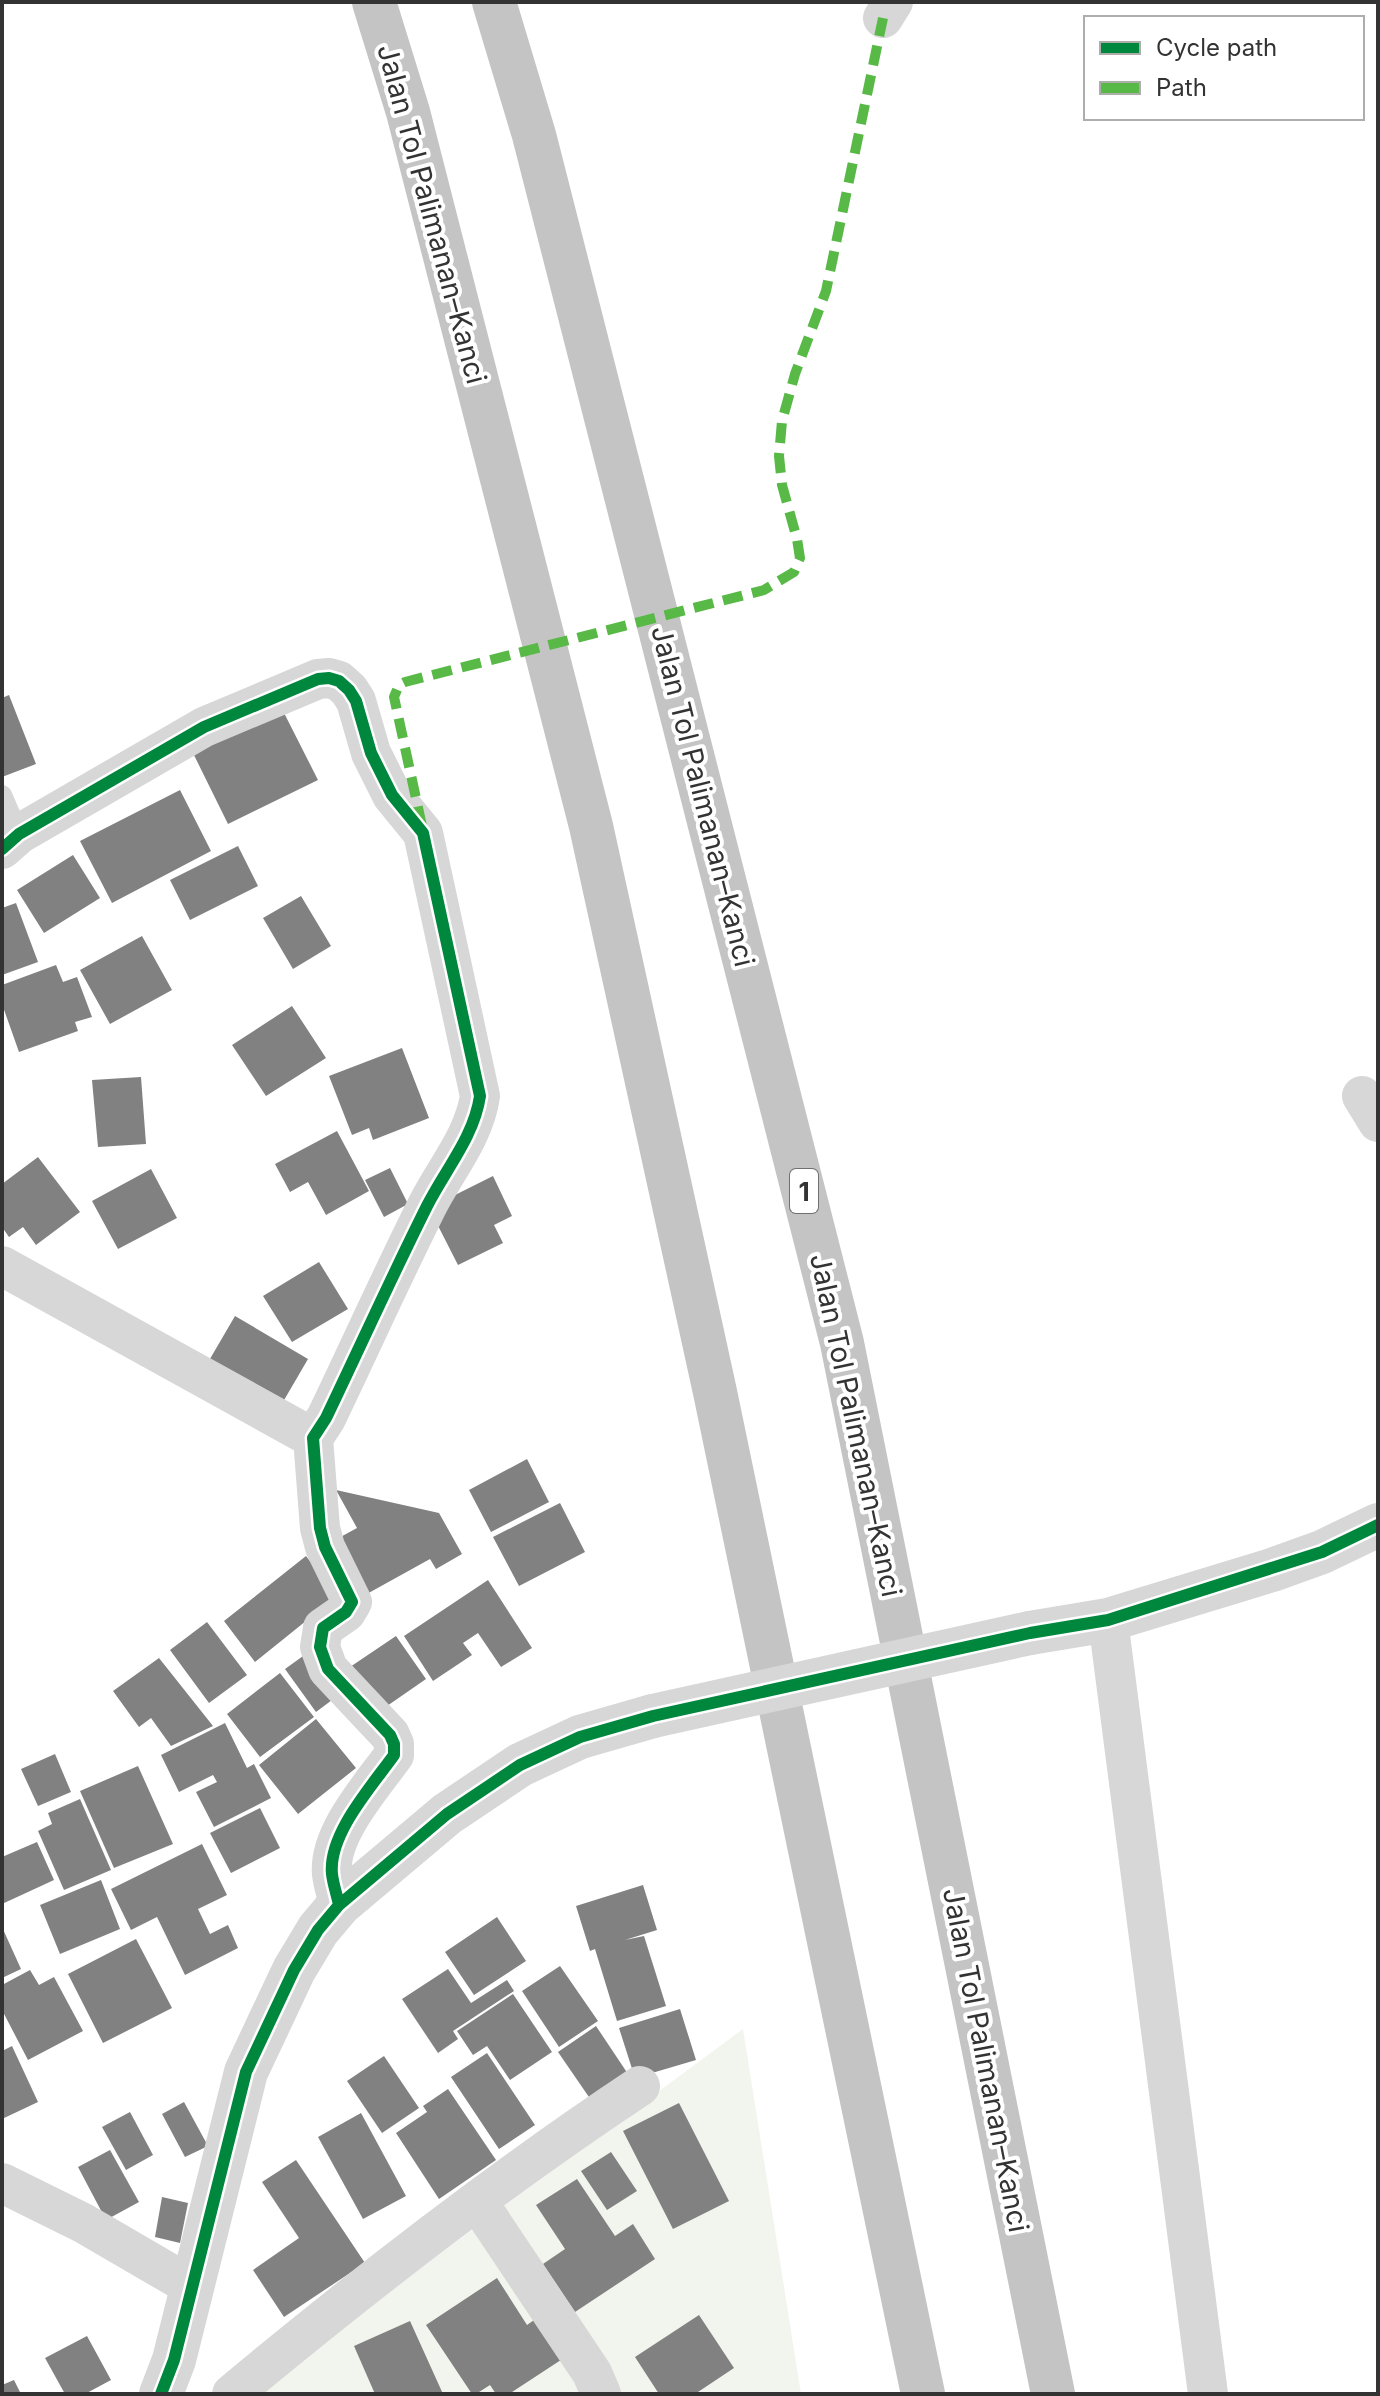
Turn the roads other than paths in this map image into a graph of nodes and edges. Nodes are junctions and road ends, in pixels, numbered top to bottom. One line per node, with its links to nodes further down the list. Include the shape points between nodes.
1 (374, 2): 17 (highway, Jalan Tol Palimanan–Kanci, via 408,112 591,826 712,1377)
2 (494, 2): 18 (highway, Jalan Tol Palimanan–Kanci / 1, via 534,135 842,1343)
3 (2, 795): 4 (lane)
4 (10, 842): 6 (street, via 204,727 318,679 339,681 356,701 385,781 423,833 480,1096 471,1129 428,1203)
5 (2, 1266): 6 (street)
6 (313, 1438): 9 (street, via 320,1528 352,1602 323,1628 320,1647 328,1669 394,1744 394,1755 352,1813 336,1846 332,1872)
7 (1378, 1525): 8 (street, via 1297,1561)
8 (1108, 1620): 9 (street, bridge, via 653,1716 580,1737 520,1765 447,1814); 19 (street)
9 (339, 1905): 13 (street, via 294,1970 246,2072)
10 (640, 2086): 12 (street)
11 (2, 2183): 13 (street)
12 (477, 2201): 15 (street); 16 (street)
13 (193, 2287): 14 (street)
14 (161, 2394)
15 (232, 2394)
16 (601, 2394)
17 (923, 2394)
18 (1053, 2394)
19 (1208, 2394)

